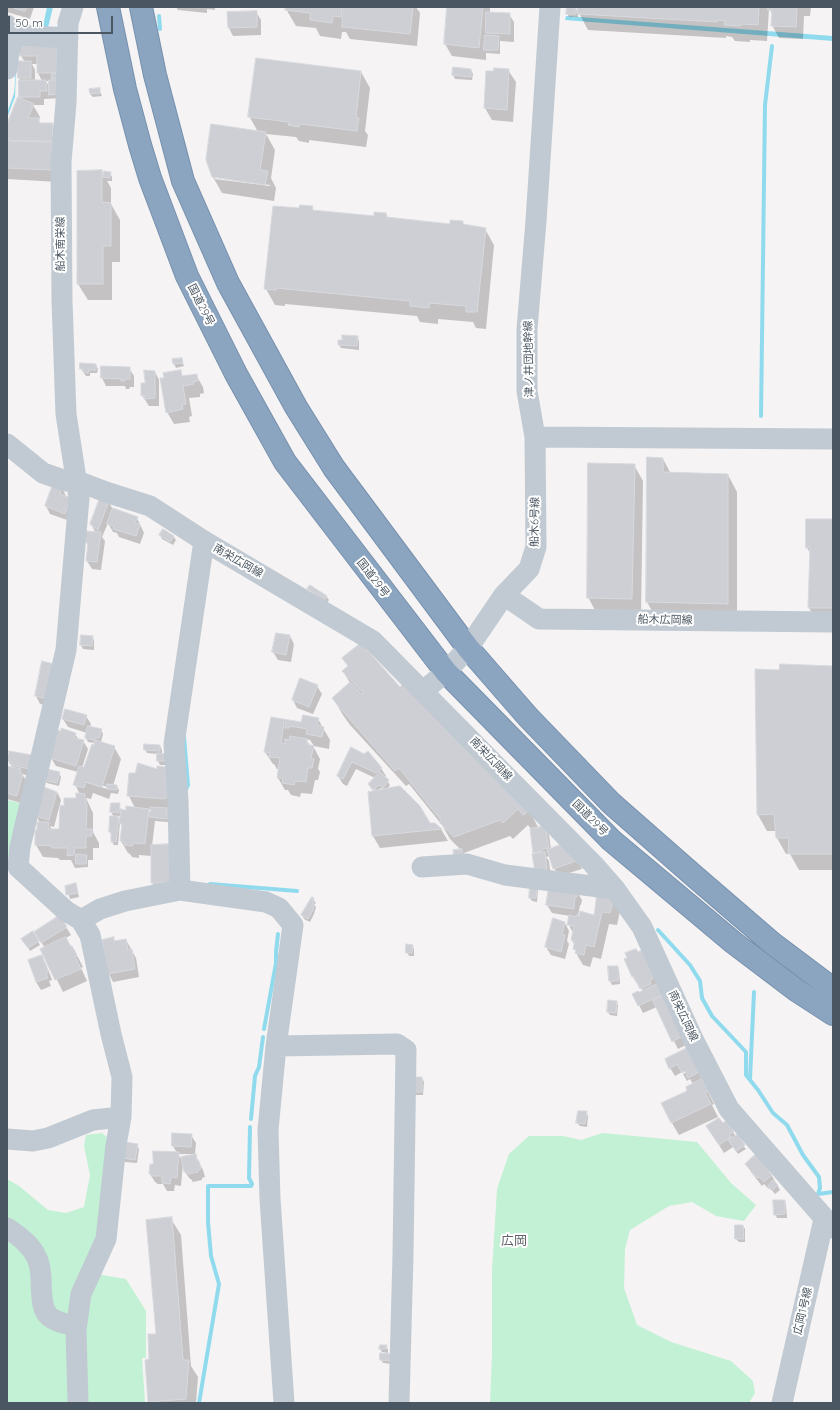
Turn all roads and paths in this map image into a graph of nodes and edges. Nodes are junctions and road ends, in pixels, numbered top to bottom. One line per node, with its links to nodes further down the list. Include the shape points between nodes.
1 (72, 7): 6 (street, 船木南栄線)
2 (108, 7): 16 (highway, 国道29号, via 125,89 150,178 187,276 236,374 285,462)
3 (141, 7): 15 (highway, via 155,75 183,181 228,283 296,407 334,468)
4 (550, 7): 8 (street, 津ノ井団地幹線, via 527,328 527,391)
5 (11, 30): 6 (street); 7 (street)
6 (68, 38): 11 (street, 船木南栄線, via 66,103 60,162 62,301 66,414)
7 (7, 68)
8 (535, 437): 9 (street); 13 (street, 船木6号線, via 536,547 529,569)
9 (833, 439)
10 (7, 444): 11 (street, 南栄広岡線, via 43,473 66,481)
11 (77, 481): 12 (street, 南栄広岡線, via 150,506); 19 (street, 船木南栄線, via 79,498 66,650)
12 (204, 541): 17 (street, 南栄広岡線, via 373,641); 21 (street, via 174,744)
13 (504, 596): 14 (street, 船木広岡線, via 539,619); 15 (street, 船木6号線)
14 (833, 622)
15 (468, 648): 16 (street, 船木6号線); 23 (highway, via 528,717 612,803 772,943)
16 (446, 672): 17 (street, 船木6号線); 24 (highway, 国道29号, via 611,840 734,943 796,990)
17 (424, 691): 20 (street, 南栄広岡線, via 588,858)
18 (422, 867): 20 (street, via 468,864 505,875)
19 (13, 869): 22 (street)
20 (615, 889): 28 (street, 南栄広岡線, via 642,927 693,1039 729,1109)
21 (180, 890): 22 (street, via 125,901 100,909); 25 (street, via 266,902 279,908 293,925)
22 (81, 920): 26 (street, via 90,935 122,1077)
23 (833, 989)
24 (833, 1014)
25 (276, 1046): 32 (street, via 268,1130 270,1199); 33 (street, via 397,1044 406,1050)
26 (121, 1117): 27 (street, via 93,1120 48,1138 33,1141); 30 (street, via 106,1239 81,1294)
27 (7, 1139)
28 (829, 1224): 34 (street, 広岡1号線)
29 (7, 1229): 30 (street, via 34,1251 40,1265 45,1312 55,1320)
30 (76, 1326): 31 (street)
31 (78, 1403)
32 (284, 1403)
33 (399, 1403)
34 (782, 1403)

